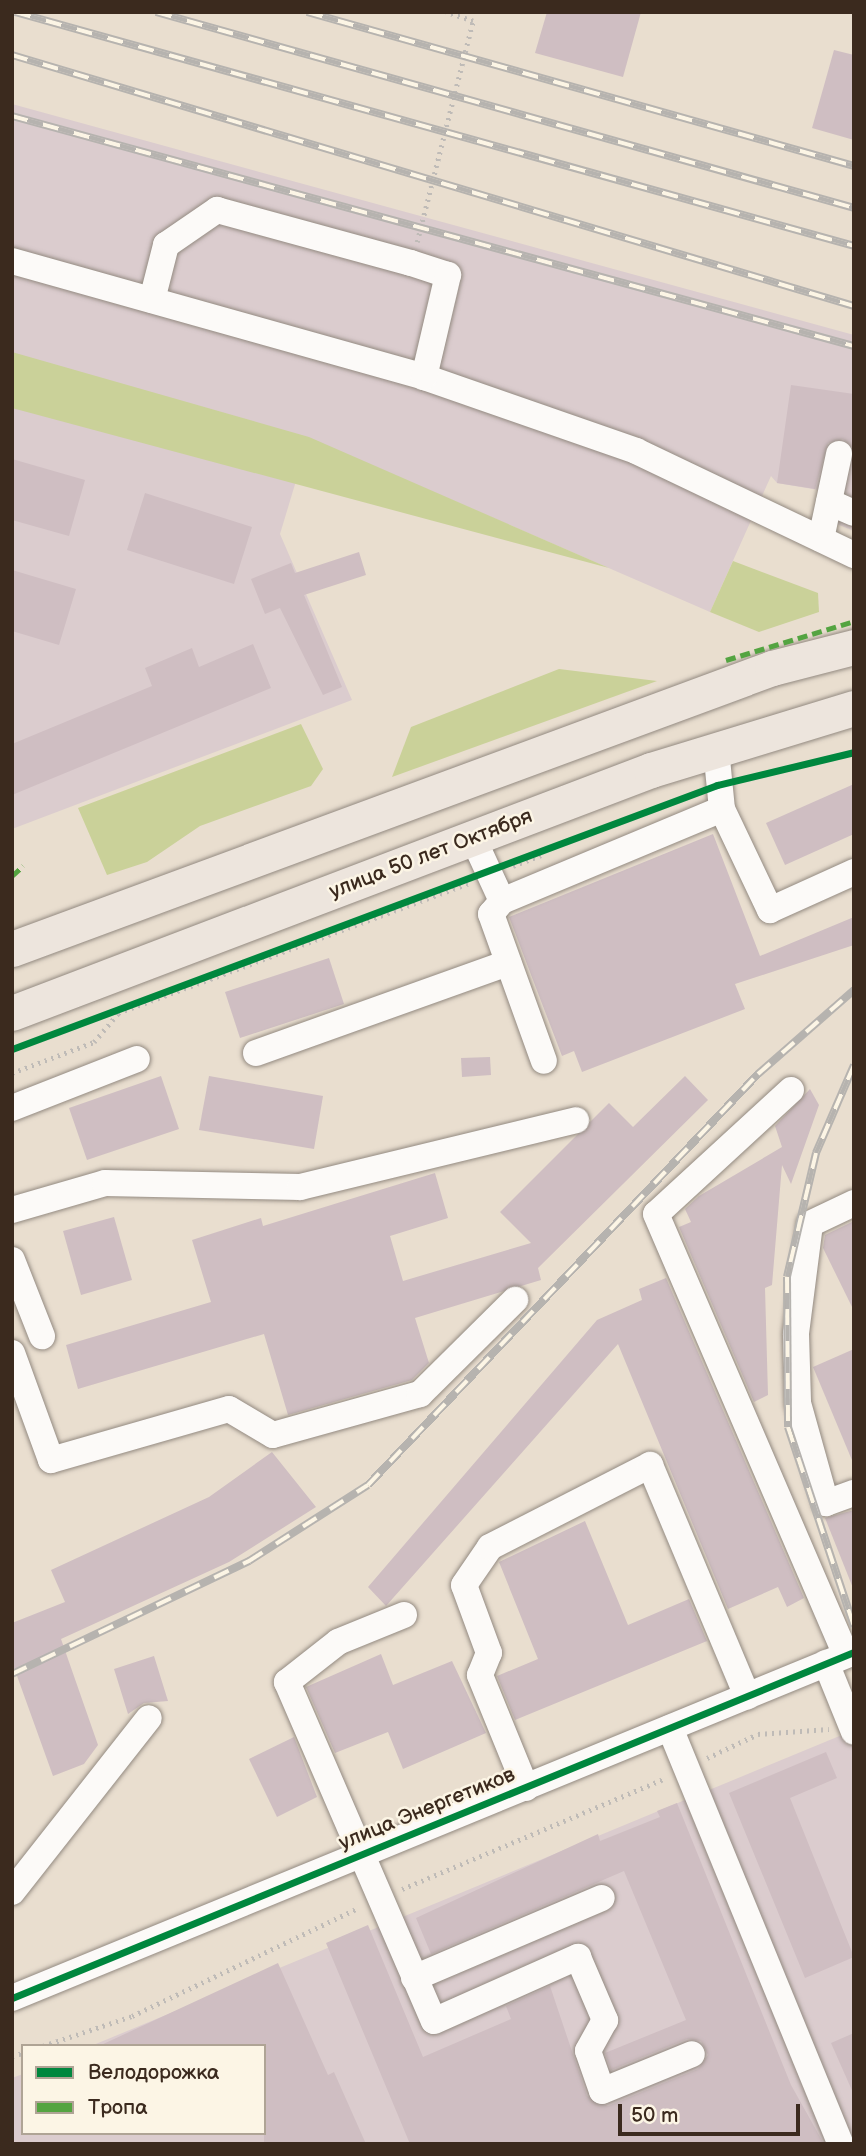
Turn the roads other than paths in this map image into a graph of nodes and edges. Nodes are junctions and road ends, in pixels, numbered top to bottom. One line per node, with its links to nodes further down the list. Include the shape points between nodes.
1 (12, 261): 2 (street)
2 (152, 300): 3 (street); 3 (street, via 166,245 217,210 411,263 448,275)
3 (424, 377): 7 (street, via 636,451)
4 (839, 454): 5 (street)
5 (829, 502): 6 (street); 7 (street)
6 (854, 513)
7 (821, 540): 8 (street)
8 (854, 555)
9 (854, 647): 11 (main road, via 772,668)
10 (854, 708): 12 (main road, улица 50 лет Октября)
11 (649, 714): 13 (main road, via 669,737 669,750); 18 (main road)
12 (716, 748): 13 (main road, улица 50 лет Октября); 14 (street)
13 (651, 770): 15 (main road, улица 50 лет Октября)
14 (722, 809): 16 (street, via 770,910); 17 (street)
15 (473, 838): 17 (street); 20 (main road, улица 50 лет Октября)
16 (854, 872)
17 (502, 901): 19 (street, via 491,914)
18 (12, 949)
19 (508, 963): 21 (street); 23 (street)
20 (12, 1013)
21 (256, 1053)
22 (137, 1059): 25 (street)
23 (544, 1061)
24 (791, 1090): 35 (street, via 656,1214)
25 (12, 1108)
26 (576, 1120): 28 (street, via 300,1187 105,1183)
27 (854, 1203): 33 (street, via 810,1224 796,1334 798,1403 826,1503)
28 (12, 1210)
29 (12, 1260): 31 (street)
30 (515, 1300): 32 (street, via 420,1394 273,1435 229,1409 51,1460)
31 (42, 1336)
32 (12, 1353)
33 (854, 1493)
34 (404, 1615): 41 (street, via 338,1642 288,1682)
35 (842, 1656): 36 (street, улица Энергетиков); 38 (street)
36 (747, 1696): 39 (street, улица Энергетиков); 40 (street, via 650,1465 490,1547 464,1586 489,1653 480,1675)
37 (149, 1718): 42 (street)
38 (852, 1727)
39 (670, 1728): 40 (street, улица Энергетиков); 47 (street)
40 (526, 1788): 41 (street, улица Энергетиков)
41 (360, 1855): 44 (street); 45 (street, улица Энергетиков)
42 (12, 1892)
43 (602, 1898): 44 (street)
44 (414, 1978): 46 (street, via 434,2021 578,1956 605,2020 588,2051 602,2091)
45 (12, 1998)
46 (692, 2054)
47 (841, 2144)

